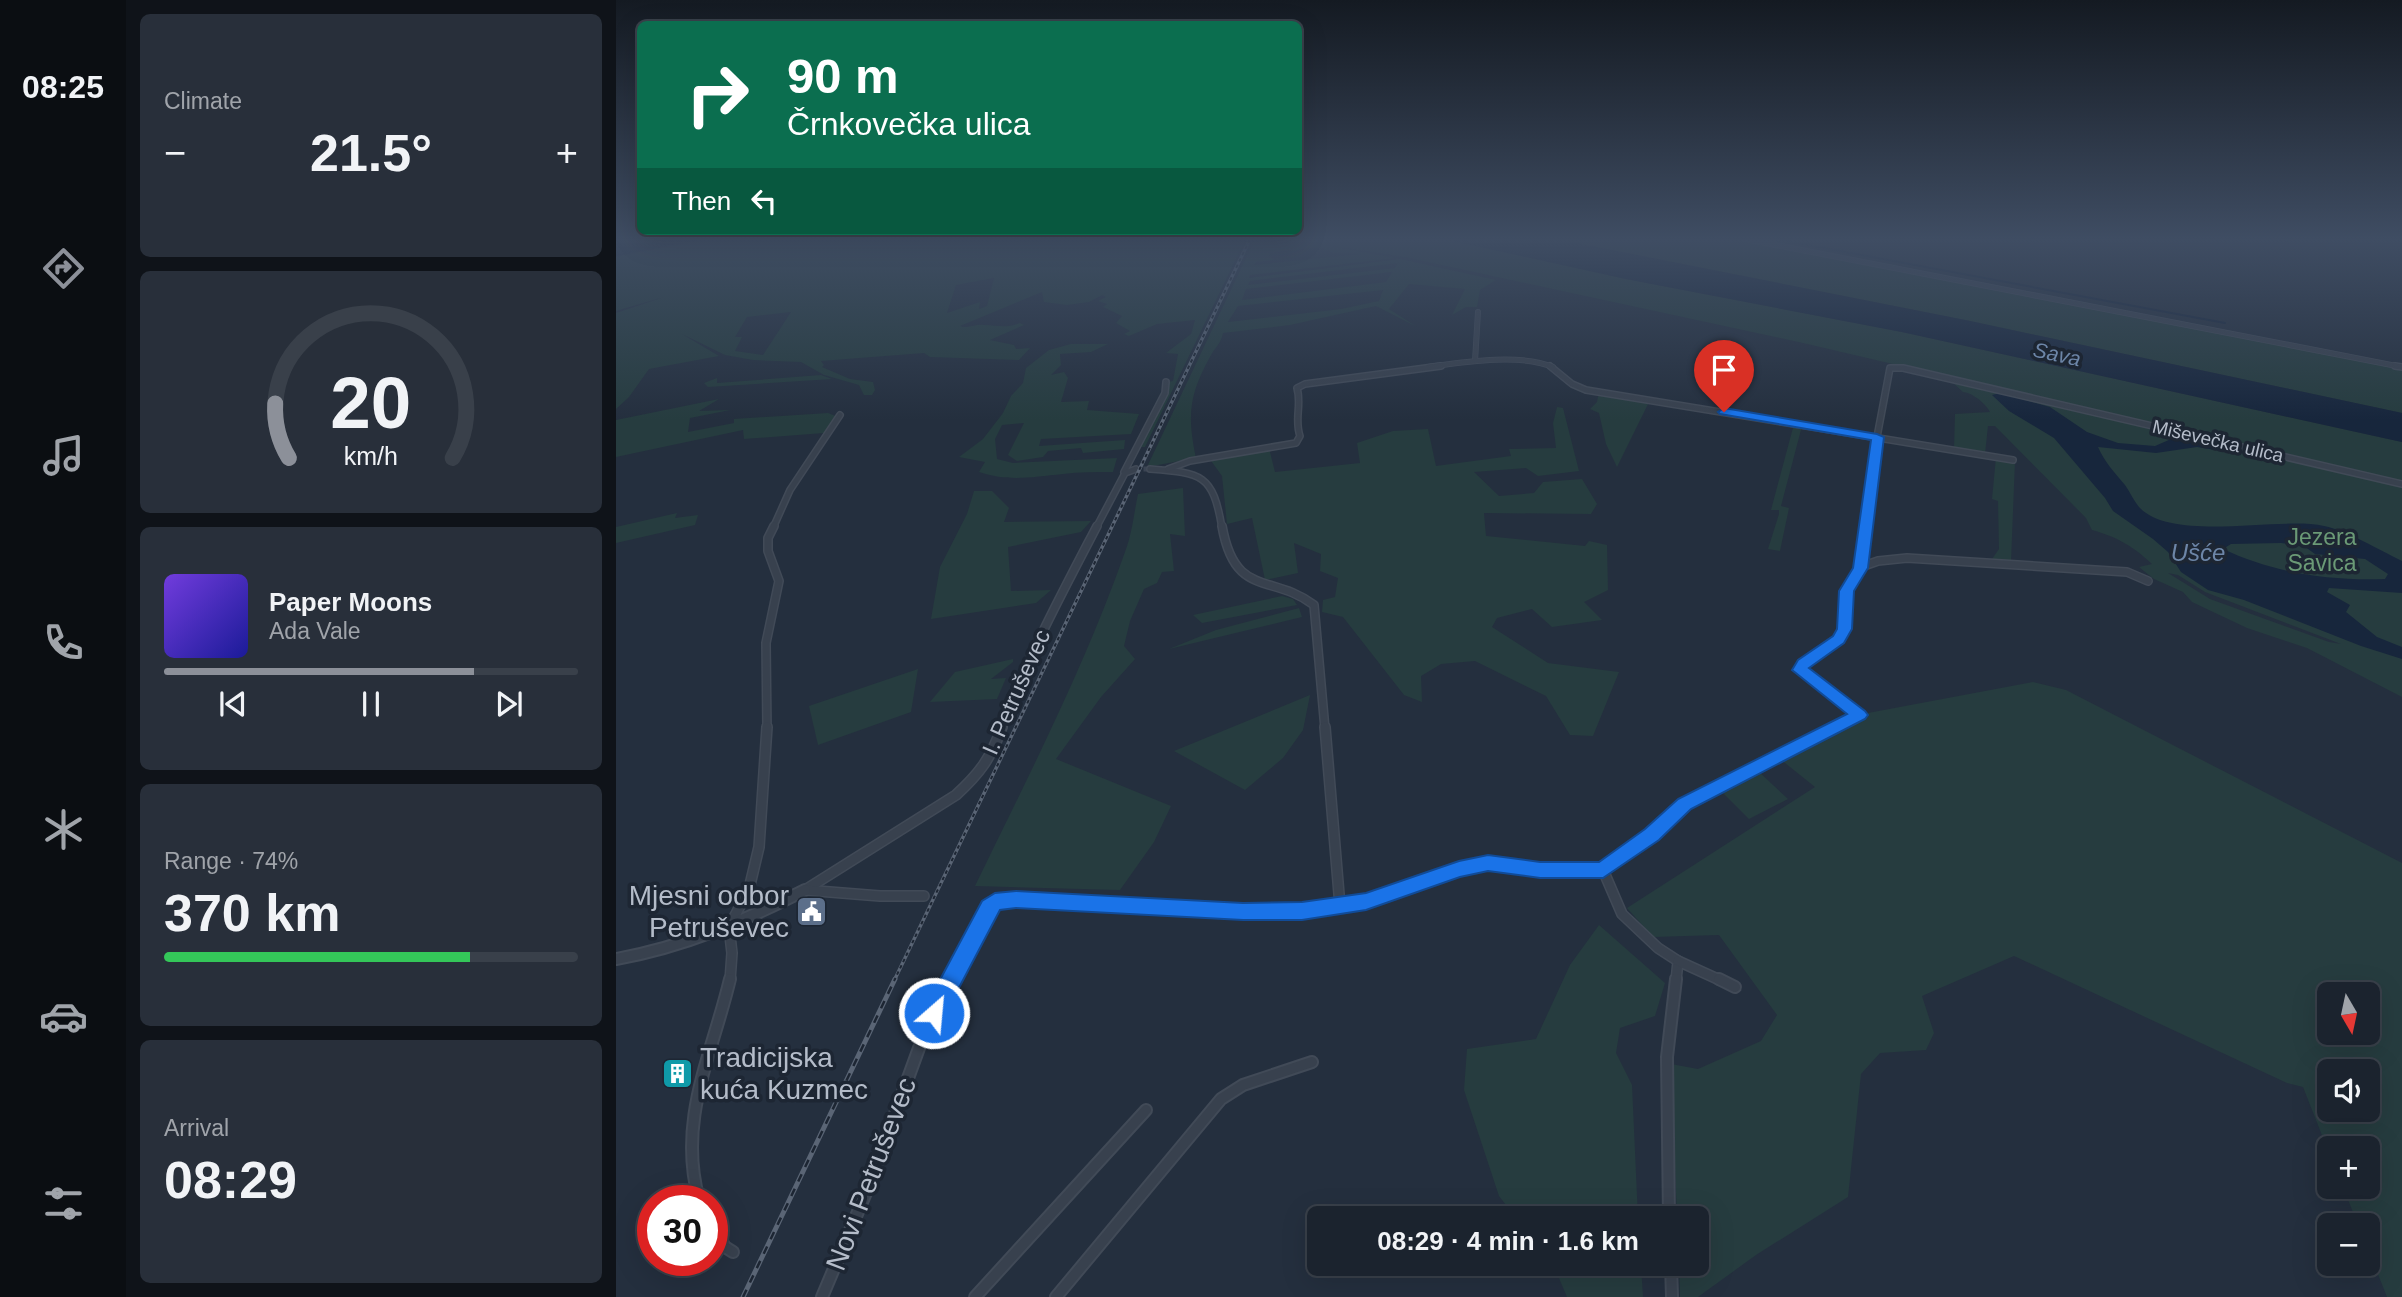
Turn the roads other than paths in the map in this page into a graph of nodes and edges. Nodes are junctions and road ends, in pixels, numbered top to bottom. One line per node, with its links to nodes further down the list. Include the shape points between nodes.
1 (2058, 300): 4 (street)
2 (1478, 312): 3 (street)
3 (1475, 361): 7 (street, via 1544,363 1586,390); 11 (street, via 1305,384 1297,388 1301,403 1296,443)
4 (2402, 366)
5 (1166, 382): 12 (street, I. Petruševec, via 1165,393)
6 (840, 415): 20 (street, via 790,490 768,538 779,581 766,643 767,740 759,847 749,889)
7 (1877, 437): 8 (street); 13 (street, Miševečka ulica, via 1889,370 1899,367); 14 (street)
8 (2013, 460)
9 (1136, 469): 12 (street)
10 (1150, 469): 11 (street)
11 (1168, 469): 19 (street, via 1197,474 1213,486 1225,542 1247,577 1305,597 1314,605)
12 (1125, 473): 17 (street, I. Petruševec, via 1044,629 985,764 956,795)
13 (2402, 484)
14 (1861, 568): 15 (street, via 1886,560 1918,559 2127,572); 16 (street, via 1847,591 1841,636 1800,670 1859,715 1684,804 1652,835)
15 (2148, 581)
16 (1603, 870): 19 (street, via 1540,870 1488,863); 22 (street, via 1622,914)
17 (805, 890): 18 (street); 20 (street, I. Petruševec)
18 (924, 895)
19 (1340, 906): 31 (street, Novi Petruševec, via 1243,911 995,902 924,1036)
20 (729, 927): 21 (street, I. Petruševec); 26 (street, via 730,981 704,1065 692,1127)
21 (616, 959)
22 (1678, 961): 23 (street); 27 (street, via 1668,1057)
23 (1735, 987)
24 (1312, 1062): 33 (street, via 1243,1085 1221,1099)
25 (1146, 1110): 32 (street)
26 (695, 1185)
27 (1669, 1206)
28 (728, 1249): 29 (street)
29 (733, 1252)
30 (1671, 1276): 34 (street)
31 (822, 1297)
32 (975, 1297)
33 (1056, 1297)
34 (1672, 1297)

